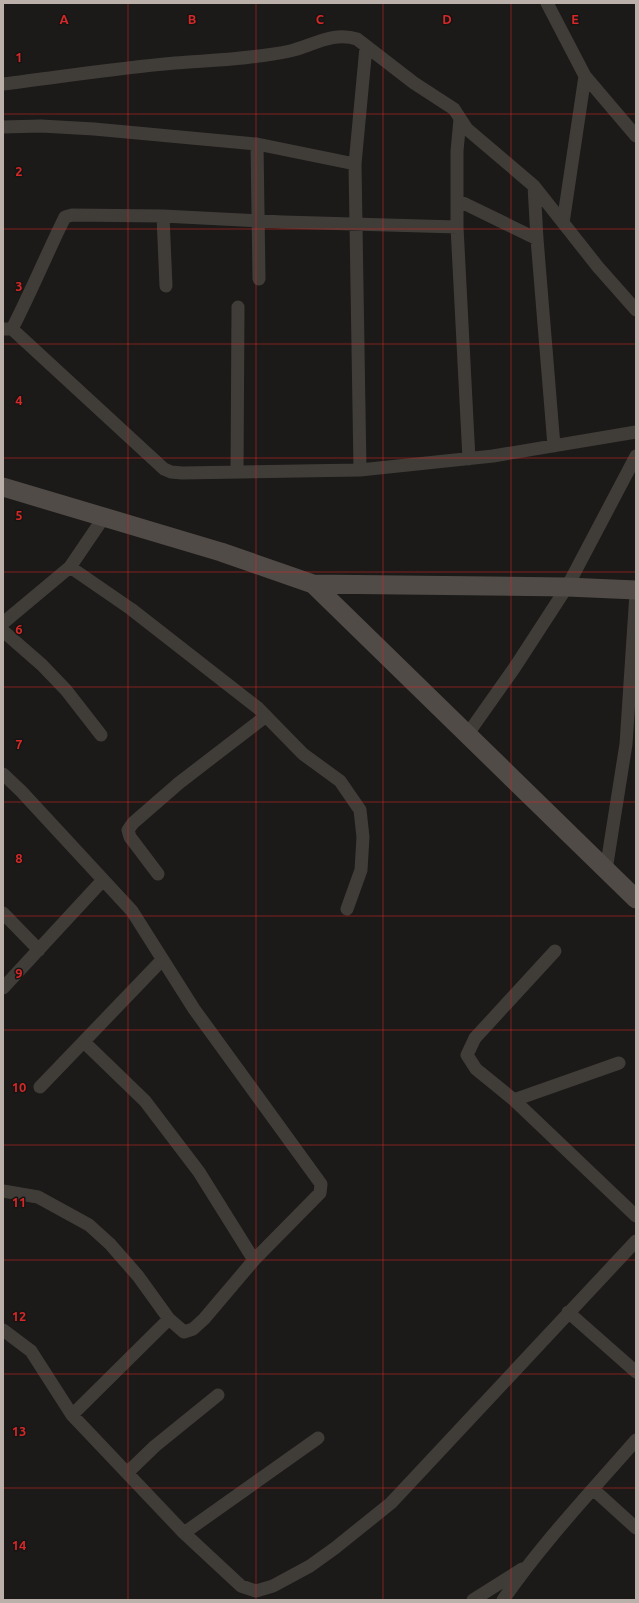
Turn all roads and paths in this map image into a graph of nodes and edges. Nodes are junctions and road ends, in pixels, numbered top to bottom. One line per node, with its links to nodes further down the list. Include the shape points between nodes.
1 (547, 3): 3 (street)
2 (366, 46): 4 (street, via 350,36 337,36 290,51); 5 (street, via 414,83 454,109); 9 (street)
3 (585, 76): 7 (street); 14 (street)
4 (3, 84)
5 (460, 119): 10 (street, via 475,137); 11 (street)
6 (3, 127): 8 (street, via 101,129)
7 (636, 136)
8 (257, 144): 9 (street); 13 (street)
9 (355, 164): 15 (street)
10 (534, 186): 14 (street); 17 (street)
11 (457, 200): 16 (street); 17 (street)
12 (163, 216): 13 (street); 19 (street); 22 (street, via 65,217)
13 (259, 221): 15 (street); 18 (street)
14 (563, 223): 21 (street)
15 (356, 224): 16 (street); 27 (street)
16 (457, 227): 26 (street)
17 (537, 239): 24 (street)
18 (259, 279)
19 (166, 286)
20 (238, 307): 28 (street)
21 (636, 310)
22 (8, 329): 28 (street, via 164,469 182,473)
23 (636, 432): 24 (street)
24 (554, 446): 26 (street)
25 (636, 456): 33 (street)
26 (469, 458): 27 (street)
27 (360, 470): 28 (street)
28 (237, 472)
29 (3, 487): 30 (street)
30 (104, 517): 31 (street); 32 (street, via 221,552)
31 (70, 567): 36 (street); 38 (street, via 131,609)
32 (313, 584): 33 (street); 40 (street)
33 (567, 587): 34 (street); 40 (street)
34 (636, 590)
35 (636, 593): 42 (street, via 626,744)
36 (3, 622)
37 (3, 631): 39 (street, via 66,690)
38 (266, 716): 43 (street, via 179,783 128,830 130,837); 46 (street, via 303,754 340,781 360,810 363,837 360,870)
39 (101, 735)
40 (467, 735): 42 (street)
41 (3, 774): 44 (street)
42 (606, 870): 45 (street)
43 (158, 874)
44 (103, 880): 48 (street); 50 (street, via 132,911)
45 (636, 899)
46 (347, 909)
47 (3, 912): 48 (street)
48 (39, 950): 51 (street)
49 (554, 951): 55 (street, via 475,1038 467,1055 476,1069)
50 (162, 960): 52 (street); 59 (street, via 194,1009 321,1184 320,1193)
51 (3, 988)
52 (84, 1042): 54 (street); 59 (street, via 145,1101 199,1172)
53 (619, 1063): 55 (street)
54 (40, 1087)
55 (514, 1100): 57 (street)
56 (3, 1191): 61 (street, via 38,1197 89,1225 138,1276)
57 (636, 1216)
58 (636, 1241): 60 (street)
59 (254, 1260): 61 (street, via 193,1329 184,1332)
60 (568, 1312): 63 (street); 73 (street, via 391,1503 310,1566)
61 (169, 1320): 65 (street)
62 (4, 1333): 65 (street, via 31,1351)
63 (636, 1372)
64 (218, 1395): 68 (street, via 155,1446)
65 (72, 1415): 68 (street)
66 (318, 1438): 71 (street)
67 (636, 1440): 69 (street)
68 (127, 1473): 71 (street)
69 (593, 1489): 70 (street); 72 (street)
70 (636, 1528)
71 (184, 1533): 73 (street)
72 (526, 1566): 74 (street); 75 (street)
73 (255, 1596)
74 (473, 1600)
75 (503, 1600)

